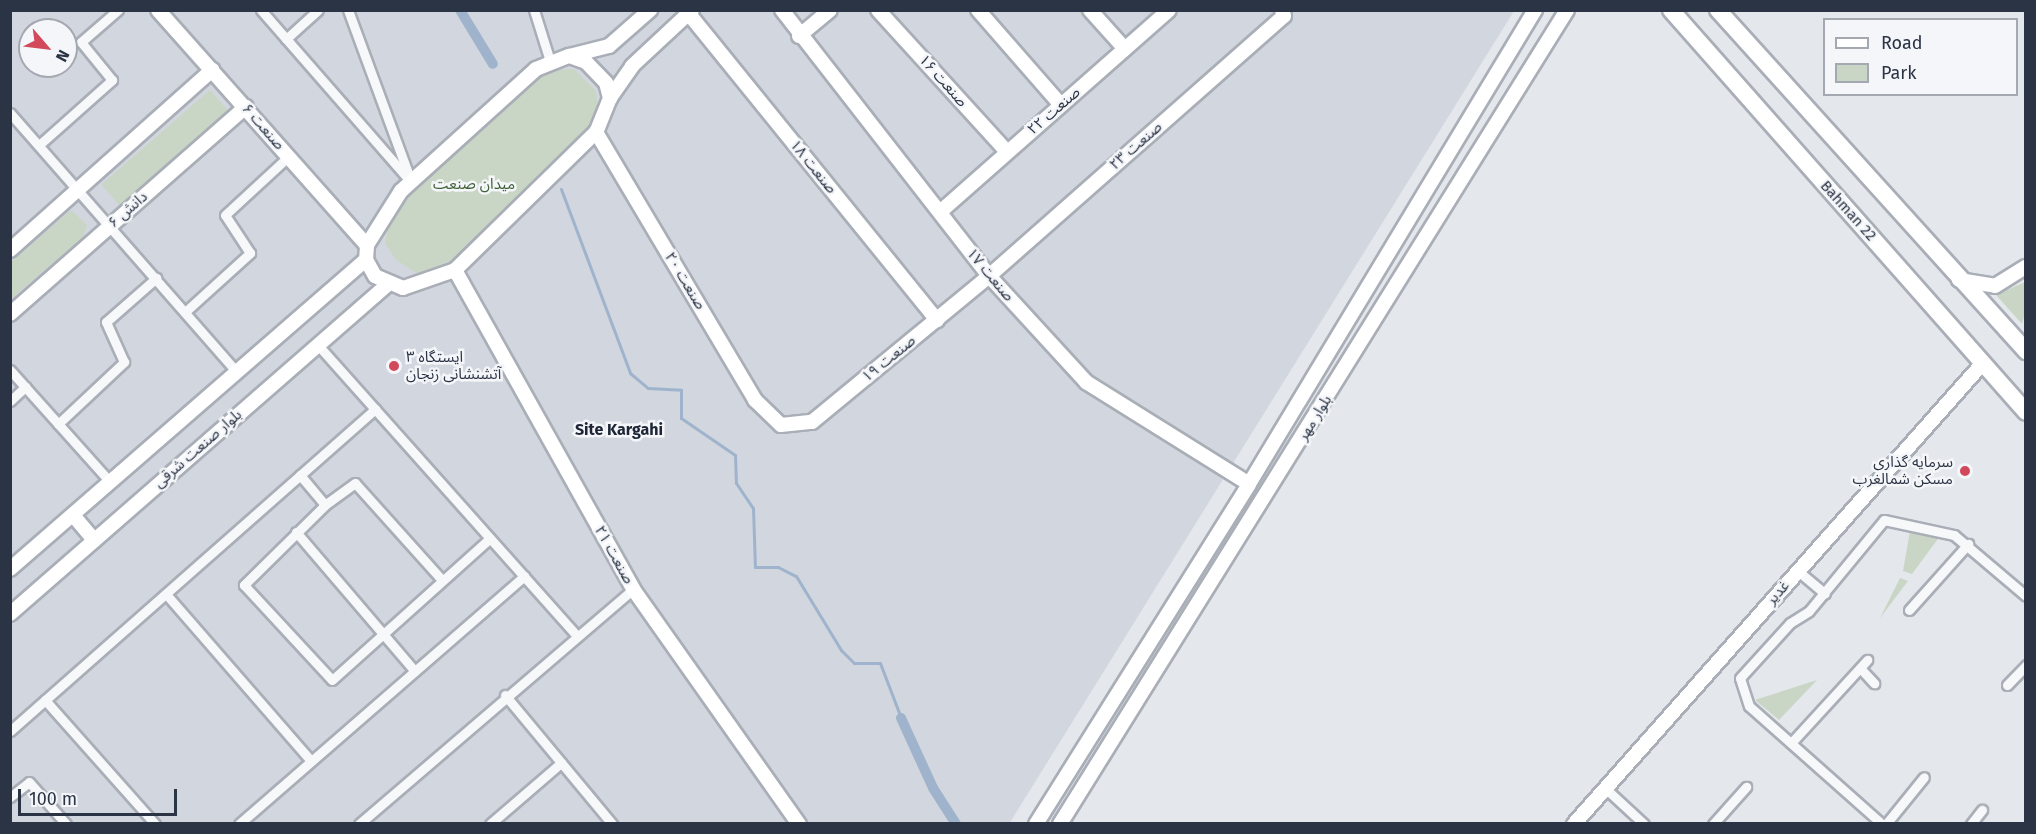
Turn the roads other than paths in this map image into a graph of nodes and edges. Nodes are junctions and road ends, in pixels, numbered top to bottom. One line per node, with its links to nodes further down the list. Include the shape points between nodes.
1 (118, 10): 31 (street, via 81,42 112,80)
2 (158, 10): 25 (main road, صنعت ۶)
3 (261, 10): 21 (street)
4 (318, 10): 21 (street)
5 (348, 10): 34 (street)
6 (534, 10): 24 (street)
7 (650, 10): 23 (main road, via 609,46)
8 (782, 10): 20 (main road, صنعت ۱۷)
9 (830, 10): 20 (main road)
10 (878, 10): 32 (main road, صنعت ۱۶)
11 (978, 10): 27 (main road)
12 (1090, 10): 22 (main road)
13 (1169, 10): 22 (main road, صنعت ۲۲)
14 (1535, 10): 63 (main road, بلوار مهر)
15 (1567, 10): 107 (main road, بلوار مهر)
16 (1671, 10): 52 (highway, Bahman 22)
17 (1718, 10): 45 (highway)
18 (691, 12): 26 (main road, via 632,66); 49 (main road, صنعت ۱۸)
19 (1283, 13): 43 (main road, صنعت ۲۳)
20 (799, 36): 36 (main road, صنعت ۱۷)
21 (286, 39): 34 (street)
22 (1125, 49): 27 (main road, صنعت ۲۲)
23 (569, 56): 24 (main road); 26 (main road, via 597,70)
24 (550, 61): 34 (main road, via 507,93)
25 (212, 70): 28 (main road, صنعت ۶); 35 (main road)
26 (610, 98): 30 (main road)
27 (1061, 105): 32 (main road, صنعت ۲۲)
28 (246, 107): 33 (main road, صنعت ۶); 37 (main road, دانش ۶)
29 (10, 113): 31 (street)
30 (596, 132): 42 (main road); 60 (main road, صنعت ۲۰, via 755,400)
31 (39, 145): 35 (street)
32 (1007, 152): 36 (main road, صنعت ۲۲)
33 (289, 156): 38 (main road, صنعت ۶); 47 (street, via 225,215 250,253)
34 (411, 182): 38 (main road, via 381,216)
35 (78, 190): 37 (street); 39 (main road)
36 (940, 212): 43 (main road, صنعت ۱۷)
37 (110, 226): 44 (street); 48 (main road, دانش ۶)
38 (367, 245): 40 (main road)
39 (10, 249)
40 (366, 260): 46 (main road); 54 (main road)
41 (2025, 267): 45 (main road, via 1995,286)
42 (454, 270): 46 (main road, via 422,285); 74 (main road, صنعت ۲۱)
43 (989, 276): 49 (main road, صنعت ۱۹); 63 (main road, صنعت ۱۷, via 1086,382)
44 (156, 278): 47 (street); 59 (street, via 106,322 124,362)
45 (1959, 280): 51 (highway)
46 (387, 285): 50 (main road, بلوار صنعت شرقی)
47 (185, 312): 54 (street)
48 (10, 314)
49 (937, 320): 60 (main road, صنعت ۱۹, via 812,422)
50 (317, 344): 57 (street); 68 (main road, بلوار صنعت شرقی)
51 (2025, 347)
52 (1983, 363): 58 (highway, Bahman 22); 71 (main road, غدیر)
53 (10, 370): 55 (street)
54 (237, 372): 62 (main road)
55 (25, 387): 56 (street); 59 (street)
56 (10, 401)
57 (375, 409): 61 (street); 67 (street)
58 (2025, 412)
59 (58, 424): 62 (street)
60 (781, 425)
61 (300, 475): 64 (street); 75 (street)
62 (110, 482): 65 (main road)
63 (1249, 484): 106 (main road, بلوار مهر)
64 (324, 505): 66 (street); 73 (street, via 355,483)
65 (73, 515): 68 (main road); 70 (main road)
66 (296, 532): 80 (street); 80 (street, via 245,580 247,588 332,680)
67 (490, 538): 72 (street); 73 (street)
68 (94, 540): 79 (main road, بلوار صنعت شرقی)
69 (1968, 544): 76 (street, via 1954,534 1908,520 1884,520); 77 (street); 78 (street)
70 (10, 569)
71 (1798, 572): 76 (street); 96 (main road, غدیر)
72 (524, 576): 81 (street); 85 (street)
73 (442, 580): 80 (street)
74 (633, 589): 81 (street); 105 (main road, صنعت ۲۱)
75 (166, 594): 89 (street); 92 (street)
76 (1825, 594): 91 (street, via 1740,678 1749,706)
77 (2025, 596)
78 (1909, 610)
79 (10, 614)
80 (385, 634): 85 (street)
81 (575, 634): 88 (street)
82 (1867, 660): 84 (street)
83 (2025, 665): 87 (street)
84 (1860, 668): 86 (street); 91 (street)
85 (414, 670): 92 (street)
86 (1874, 683)
87 (2007, 685)
88 (505, 696): 93 (street); 102 (street)
89 (45, 700): 90 (street); 100 (street)
90 (10, 731)
91 (1791, 743): 111 (street)
92 (311, 761): 101 (street)
93 (561, 763): 103 (street); 104 (street)
94 (1924, 777): 111 (street)
95 (1746, 787): 110 (street)
96 (1605, 788): 108 (main road, غدیر); 109 (street)
97 (10, 797): 99 (street, via 29,782)
98 (1982, 810): 112 (street)
99 (66, 824)
100 (155, 824)
101 (239, 824)
102 (359, 824)
103 (490, 824)
104 (612, 824)
105 (799, 824)
106 (1036, 824)
107 (1060, 824)
108 (1574, 824)
109 (1644, 824)
110 (1713, 824)
111 (1884, 824)
112 (1971, 824)

